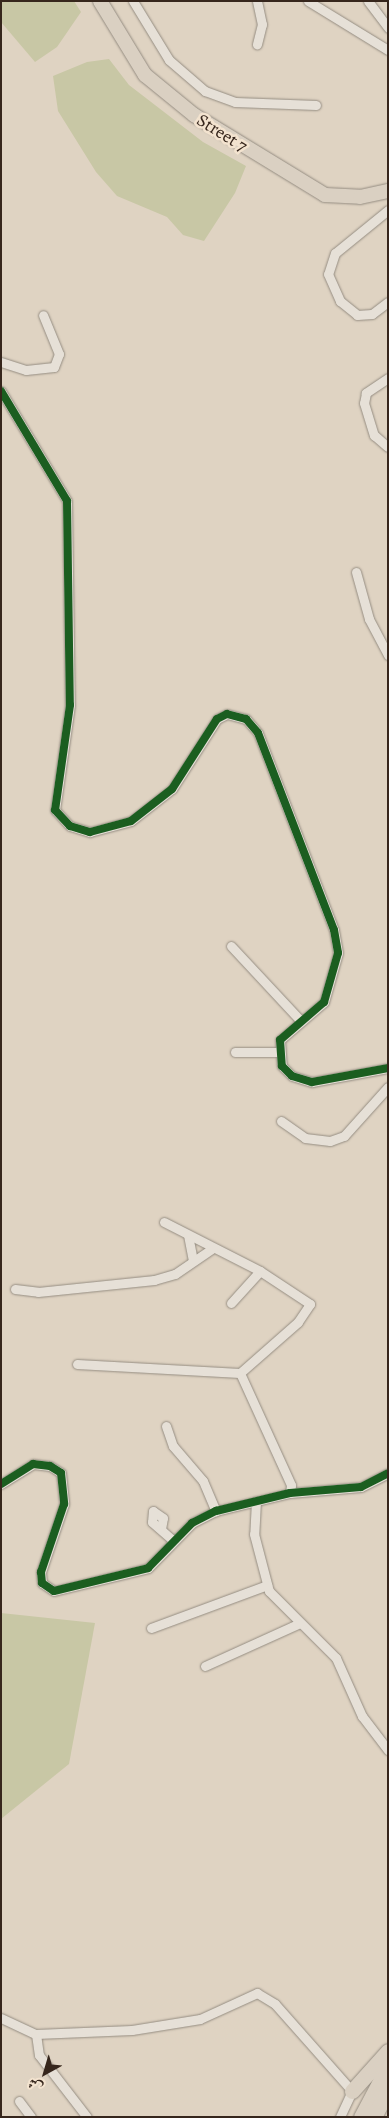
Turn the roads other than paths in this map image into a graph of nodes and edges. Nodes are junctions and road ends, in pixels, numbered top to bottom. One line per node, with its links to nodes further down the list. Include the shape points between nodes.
1 (100, 1): 10 (main road, Street 7, via 145,75 194,115 325,195 360,197)
2 (133, 1): 9 (street, via 169,60 206,91 235,102)
3 (257, 1): 7 (street, via 262,24)
4 (308, 1): 8 (street)
5 (368, 1): 6 (street)
6 (388, 28)
7 (257, 44)
8 (388, 50)
9 (316, 105)
10 (388, 191)
11 (388, 210): 12 (street, via 335,252 328,274 340,301 357,315 372,314)
12 (388, 302)
13 (43, 315): 14 (street, via 59,354 54,367 26,370)
14 (1, 362)
15 (388, 378): 17 (street, via 364,398 374,435)
16 (1, 391): 21 (street, via 67,501 70,705 55,810 78,829 117,827 172,789 221,716 240,716 253,725 337,943 338,963 328,994 318,1010)
17 (388, 447)
18 (356, 572): 19 (street, via 371,624)
19 (388, 655)
20 (231, 946): 21 (street)
21 (301, 1021): 23 (street, via 284,1033)
22 (235, 1052): 23 (street)
23 (279, 1052): 24 (street, via 282,1066 292,1076 312,1082)
24 (388, 1068)
25 (388, 1087): 26 (street, via 344,1136 330,1141 305,1138)
26 (281, 1121)
27 (164, 1222): 28 (street)
28 (188, 1235): 29 (street); 30 (street)
29 (213, 1248): 30 (street); 31 (street)
30 (193, 1260): 32 (street, via 175,1274 154,1280 38,1292)
31 (260, 1271): 33 (street); 35 (street, via 308,1299 310,1307)
32 (15, 1289)
33 (231, 1303)
34 (77, 1364): 35 (street)
35 (240, 1373): 39 (street, via 291,1485)
36 (166, 1426): 41 (street, via 173,1446 203,1481)
37 (388, 1473): 39 (street, via 355,1489)
38 (1, 1484): 43 (street, via 33,1464 50,1466 61,1473 64,1504 41,1572 42,1583 50,1590 88,1586 141,1572)
39 (290, 1493): 40 (street)
40 (256, 1501): 41 (street); 44 (street, via 254,1534)
41 (216, 1511): 43 (street, via 192,1523)
42 (161, 1529): 43 (street)
43 (174, 1541)
44 (266, 1584): 45 (street); 46 (street)
45 (300, 1623): 47 (street); 48 (street, via 336,1658 362,1716)
46 (151, 1628)
47 (205, 1666)
48 (388, 1750)
49 (1, 2018): 50 (street)
50 (36, 2034): 54 (street, via 132,2030 185,2022 257,1993 275,2004); 57 (street, via 39,2055)
51 (388, 2051): 54 (highway)
52 (388, 2066): 59 (highway)
53 (388, 2090): 60 (highway)
54 (352, 2091): 58 (street)
55 (19, 2102): 56 (street)
56 (31, 2117)
57 (88, 2117)
58 (340, 2117)
59 (361, 2117)
60 (374, 2117)

